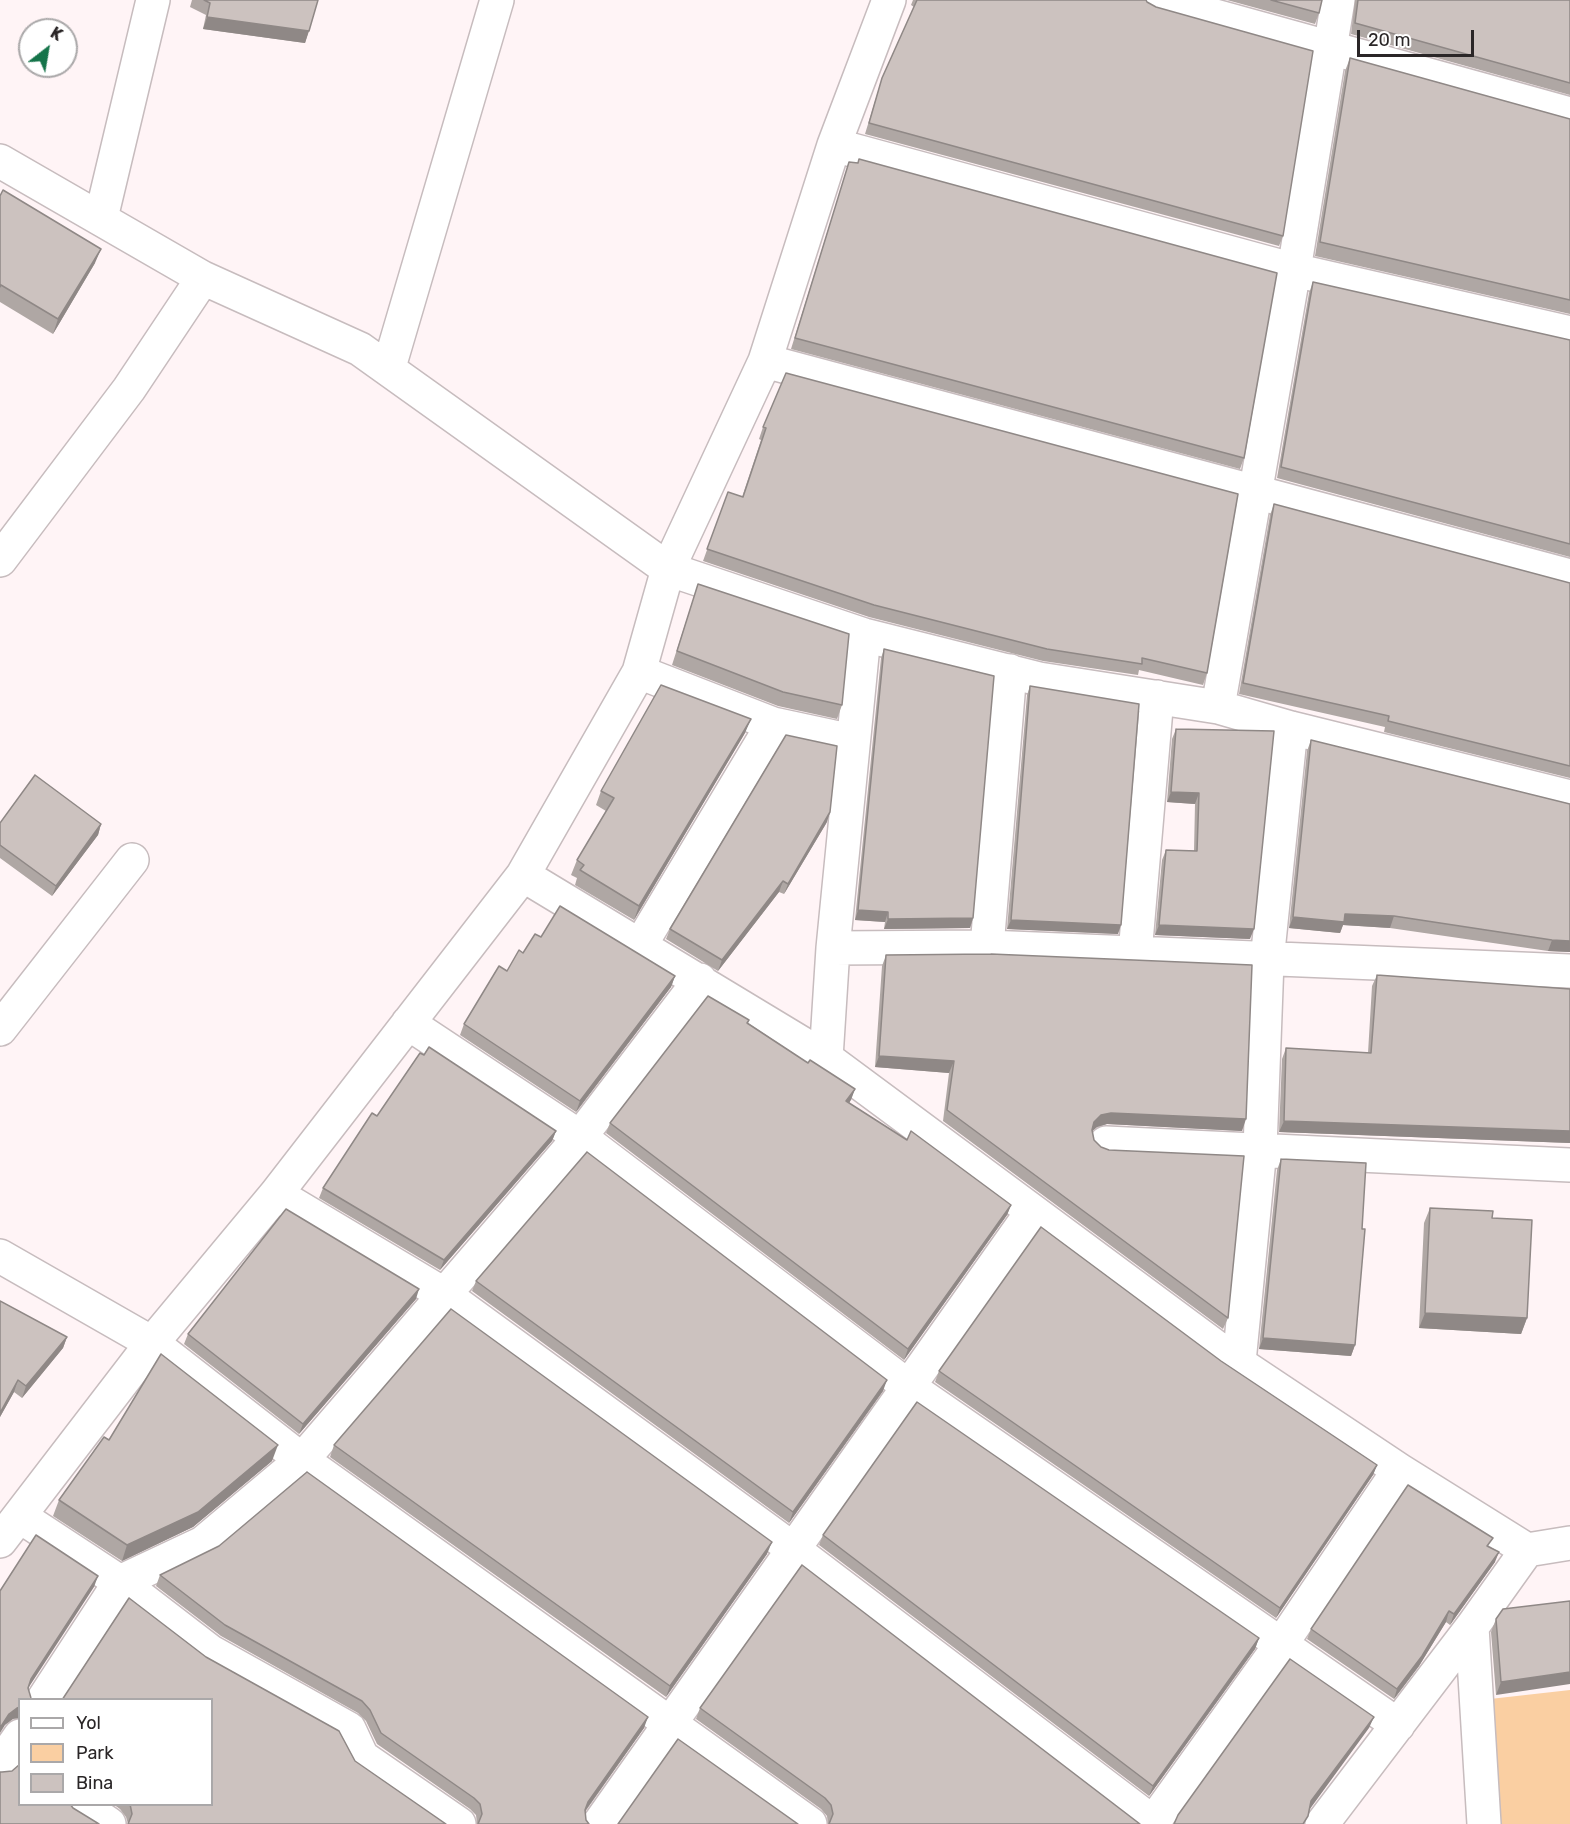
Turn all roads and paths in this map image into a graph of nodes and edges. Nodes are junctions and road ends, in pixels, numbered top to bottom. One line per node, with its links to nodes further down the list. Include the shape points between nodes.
1 (153, 0): 10 (street)
2 (497, 0): 15 (street)
3 (889, 0): 8 (street)
4 (1157, 0): 6 (street)
5 (1338, 0): 6 (street)
6 (1329, 50): 7 (street); 11 (street)
7 (1570, 114)
8 (834, 145): 11 (street); 14 (street)
9 (0, 161): 10 (street)
10 (101, 218): 12 (street)
11 (1294, 270): 13 (street); 16 (street)
12 (204, 278): 15 (street, via 360,349); 17 (street, via 129,389)
13 (1570, 333)
14 (765, 361): 16 (street); 18 (street)
15 (389, 367): 18 (street)
16 (1256, 491): 19 (street); 24 (street)
17 (0, 560)
18 (668, 569): 20 (street); 22 (street)
19 (1570, 576)
20 (864, 635): 21 (street); 27 (street)
21 (1010, 671): 23 (street); 32 (street)
22 (639, 672): 25 (street); 30 (street)
23 (1157, 697): 24 (street); 34 (street)
24 (1218, 706): 26 (street)
25 (773, 724): 27 (street); 31 (street)
26 (1291, 728): 28 (street); 35 (street)
27 (852, 741): 33 (street)
28 (1570, 797)
29 (132, 860): 39 (street)
30 (523, 875): 31 (street); 38 (street)
31 (641, 944): 37 (street)
32 (987, 947): 33 (street); 34 (street)
33 (833, 948): 40 (street)
34 (1135, 954): 35 (street)
35 (1267, 961): 36 (street); 43 (street)
36 (1570, 971)
37 (700, 980): 40 (street); 41 (street)
38 (408, 1023): 41 (street); 45 (street)
39 (0, 1029)
40 (826, 1058): 46 (street)
41 (580, 1137): 48 (street); 51 (street)
42 (1106, 1143): 43 (street)
43 (1260, 1149): 44 (street); 50 (street)
44 (1570, 1165)
45 (276, 1194): 48 (street); 49 (street)
46 (1032, 1212): 50 (street); 51 (street)
47 (0, 1257): 49 (street)
48 (445, 1295): 52 (street); 56 (street)
49 (152, 1343): 52 (street); 54 (street)
50 (1239, 1362): 53 (street)
51 (909, 1387): 56 (street); 60 (street)
52 (302, 1460): 58 (street, via 203,1543); 62 (street)
53 (1399, 1470): 57 (street); 60 (street)
54 (10, 1529): 58 (street)
55 (1570, 1543): 57 (street)
56 (793, 1549): 62 (street); 69 (street)
57 (1527, 1550): 59 (street)
58 (120, 1582): 61 (street); 66 (street, via 211,1652 349,1729 362,1757)
59 (1472, 1627): 63 (street); 71 (street)
60 (1282, 1643): 63 (street); 69 (street)
61 (44, 1698)
62 (670, 1725): 67 (street); 68 (street)
63 (1398, 1725): 70 (street)
64 (83, 1806): 65 (street)
65 (109, 1824)
66 (459, 1824)
67 (599, 1824)
68 (810, 1824)
69 (1153, 1824)
70 (1322, 1824)
71 (1484, 1824)

